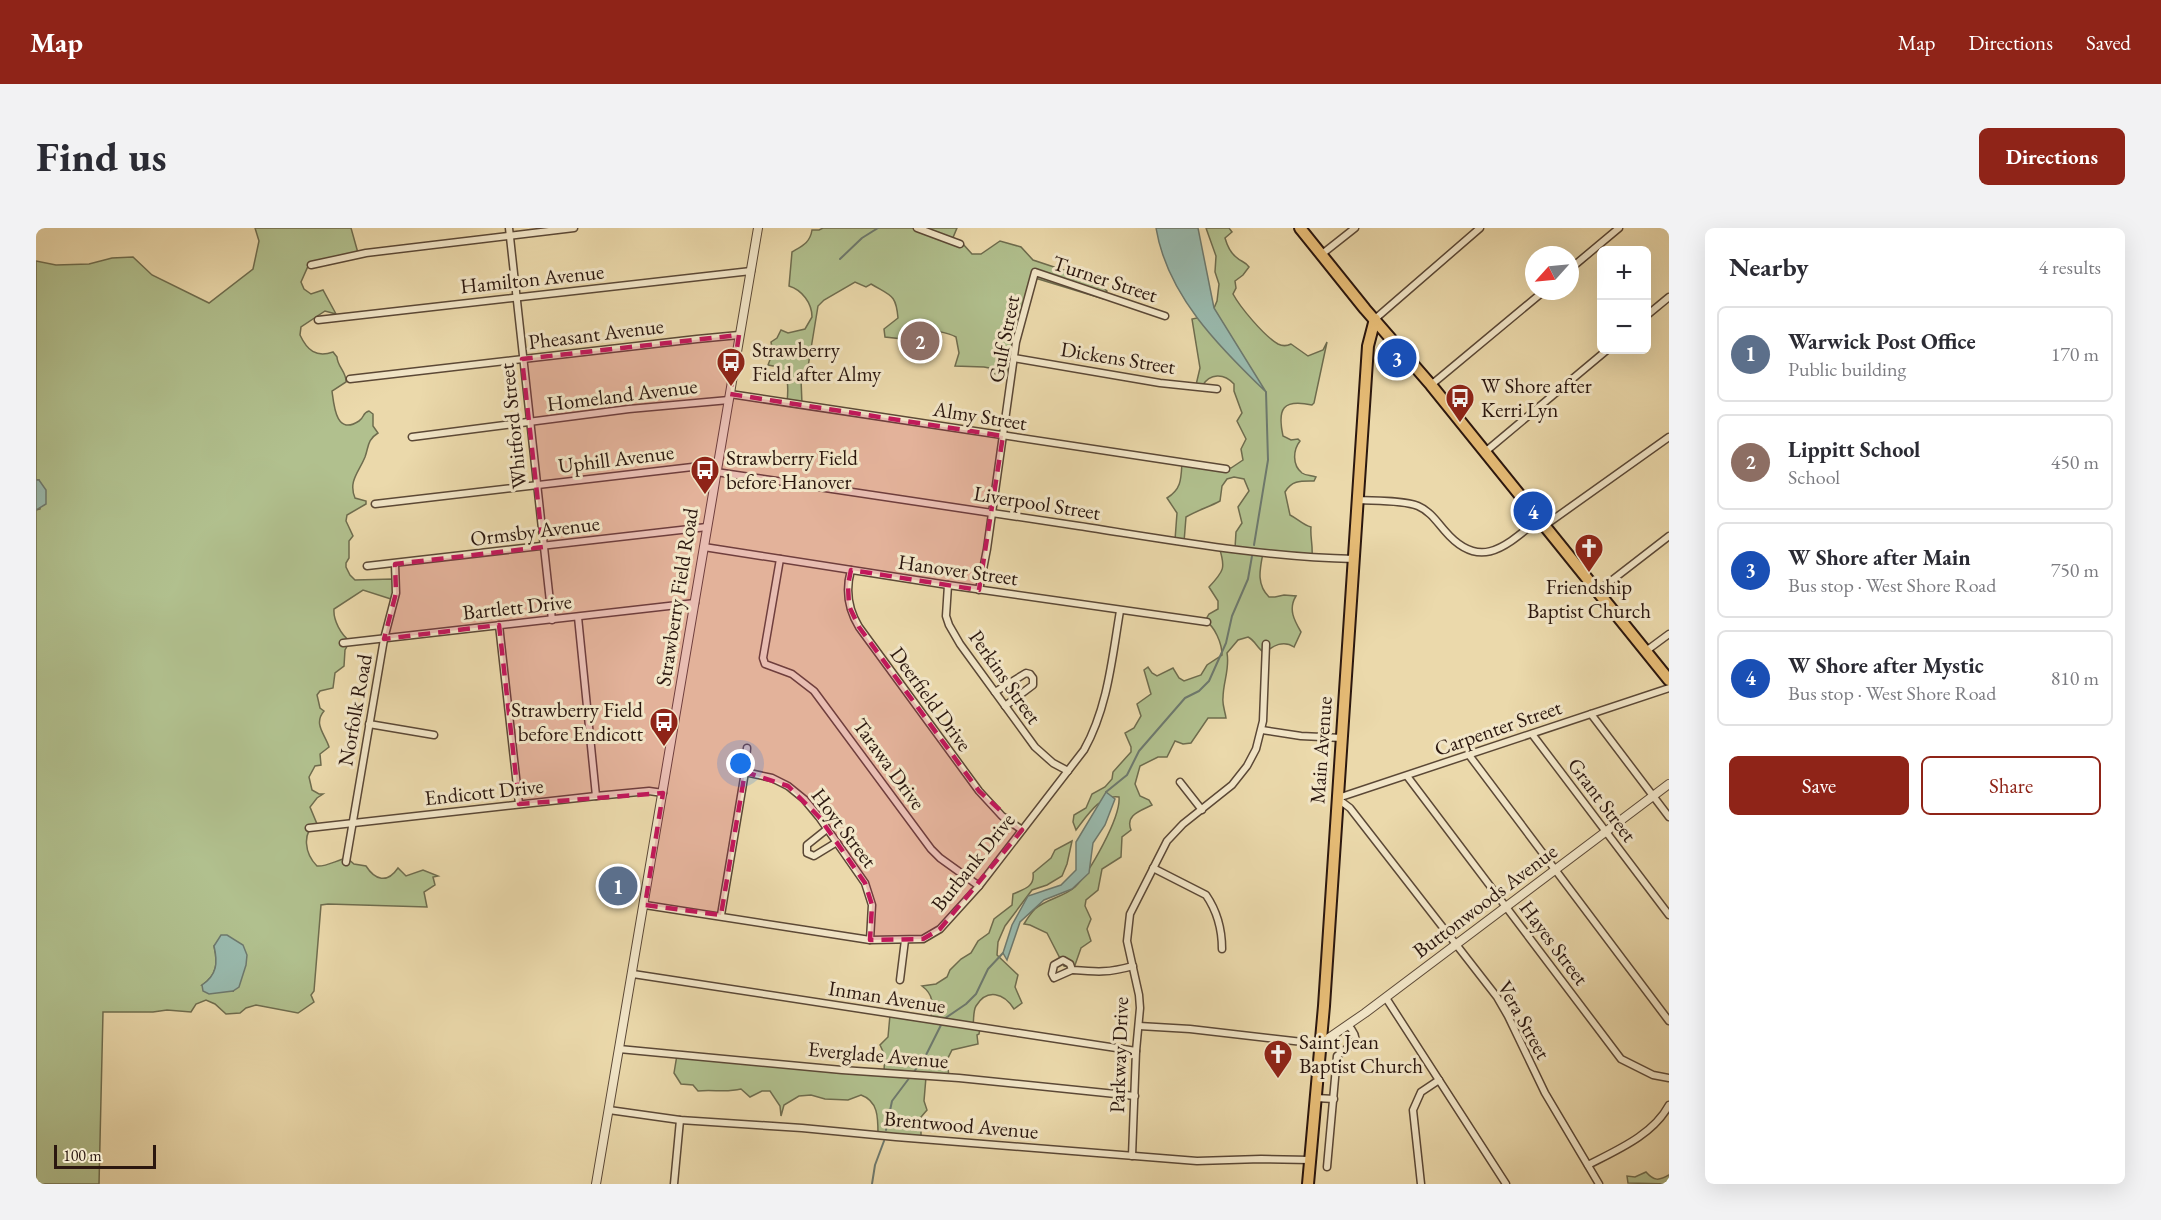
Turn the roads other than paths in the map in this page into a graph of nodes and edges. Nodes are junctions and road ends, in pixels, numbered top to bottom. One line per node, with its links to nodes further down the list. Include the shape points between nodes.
1 (508, 228): 9 (street, Whitford Street)
2 (574, 228): 9 (street)
3 (758, 228): 14 (street, Strawberry Field Road)
4 (917, 228): 10 (street)
5 (1300, 228): 11 (main road)
6 (1355, 228): 11 (street)
7 (1480, 228): 22 (street)
8 (1619, 228): 12 (street)
9 (510, 236): 13 (street, via 366,253); 17 (street, Whitford Street)
10 (960, 244)
11 (1322, 254): 22 (main road)
12 (1579, 261)
13 (311, 265)
14 (751, 271): 17 (street, Hamilton Avenue); 23 (street, Strawberry Field Road)
15 (1035, 272): 20 (street, Turner Street); 25 (street, Gulf Street)
16 (1669, 297): 19 (street)
17 (516, 298): 21 (street, Hamilton Avenue); 26 (street, Whitford Street)
18 (1533, 300): 28 (street)
19 (1651, 313)
20 (1166, 316)
21 (318, 320)
22 (1375, 320): 28 (main road); 39 (main road, Main Avenue, via 1368,346)
23 (739, 335): 26 (street, Pheasant Avenue); 30 (street, Strawberry Field Road)
24 (1601, 354): 35 (street)
25 (1014, 358): 29 (street, Dickens Street); 32 (street, Gulf Street)
26 (522, 359): 27 (street, Pheasant Avenue); 31 (street, Whitford Street)
27 (350, 379)
28 (1431, 385): 35 (main road)
29 (1217, 389)
30 (729, 397): 31 (street, Homeland Avenue); 32 (street, Almy Street, via 872,414); 36 (street, Strawberry Field Road)
31 (529, 423): 33 (street, Homeland Avenue); 38 (street, Whitford Street)
32 (1003, 436): 37 (street, Almy Street); 41 (street, Gulf Street)
33 (412, 437)
34 (1669, 437): 42 (street)
35 (1485, 452): 42 (main road)
36 (717, 468): 38 (street, Uphill Avenue); 41 (street, Liverpool Street); 43 (street, Strawberry Field Road)
37 (1226, 469)
38 (536, 485): 40 (street, Uphill Avenue); 45 (street, Whitford Street)
39 (1358, 500): 42 (street, via 1418,506 1455,542 1477,553 1498,548); 48 (main road, Main Avenue)
40 (375, 504)
41 (992, 512): 48 (street, Liverpool Street, via 1162,539); 53 (street, Gulf Street)
42 (1542, 522): 54 (main road)
43 (707, 527): 45 (street, Ormsby Avenue); 46 (street, Strawberry Field Road)
44 (1669, 536): 54 (street)
45 (543, 547): 49 (street, Ormsby Avenue); 58 (street, Whitford Street)
46 (704, 547): 47 (street, Hanover Street); 55 (street, Strawberry Field Road)
47 (780, 559): 51 (street, Hanover Street); 99 (street, Tarawa Drive, via 765,664 796,676 814,691 931,849)
48 (1354, 560): 75 (main road, Main Avenue)
49 (395, 564): 50 (street, Ormsby Avenue); 62 (street, Norfolk Road, via 396,592)
50 (367, 566)
51 (851, 570): 52 (street, Hanover Street); 93 (street, Deerfield Drive, via 849,606 859,627 979,791 1002,816)
52 (948, 585): 53 (street, Hanover Street); 68 (street, Perkins Street, via 949,625)
53 (979, 590): 56 (street, Hanover Street)
54 (1598, 591): 65 (main road)
55 (695, 603): 57 (street, Bartlett Drive); 83 (street, Strawberry Field Road)
56 (1120, 611): 59 (street, Hanover Street); 78 (street, Burbank Drive, via 1101,712 1087,745)
57 (578, 617): 58 (street, Bartlett Drive); 84 (street)
58 (552, 620): 60 (street, Bartlett Drive)
59 (1207, 622)
60 (499, 625): 62 (street, Bartlett Drive); 87 (street)
61 (1669, 634): 65 (street)
62 (384, 639): 63 (street, Bartlett Drive); 71 (street, Norfolk Road)
63 (343, 644)
64 (1266, 644): 72 (street, Parkway Drive)
65 (1646, 651): 66 (main road)
66 (1669, 680)
67 (1669, 688): 70 (street, Carpenter Street)
68 (995, 692): 69 (street, Perkins Street); 69 (street, via 1026,673 1033,678 1033,685)
69 (1005, 706): 78 (street, Perkins Street, via 1041,753)
70 (1591, 714): 73 (street, Carpenter Street); 85 (street)
71 (369, 724): 74 (street); 90 (street, Norfolk Road)
72 (1262, 730): 75 (street); 88 (street, Parkway Drive, via 1243,772)
73 (1532, 734): 77 (street, Carpenter Street); 94 (street, Grant Street)
74 (434, 735)
75 (1342, 738): 86 (main road, Main Avenue)
76 (747, 748): 79 (street)
77 (1469, 755): 80 (street, Carpenter Street); 98 (street)
78 (1068, 771): 93 (street, Burbank Drive)
79 (745, 772): 92 (street, Hoyt Street, via 788,786 804,799); 102 (street)
80 (1407, 776): 86 (street, Carpenter Street); 101 (street, Hayes Street)
81 (1180, 782): 88 (street)
82 (1669, 784): 85 (street, Buttonwoods Avenue)
83 (663, 793): 84 (street, Endicott Drive); 100 (street, Strawberry Field Road)
84 (596, 796): 87 (street, Endicott Drive)
85 (1653, 796): 89 (street); 94 (street, Buttonwoods Avenue)
86 (1338, 798): 106 (street, Vera Street, via 1350,808); 116 (main road, Main Avenue)
87 (519, 804): 90 (street, Endicott Drive)
88 (1202, 810): 97 (street, Parkway Drive, via 1167,841)
89 (1669, 817)
90 (352, 824): 91 (street, Endicott Drive); 96 (street, Norfolk Road)
91 (309, 828)
92 (827, 829): 95 (street, Hoyt Street); 95 (street, via 807,846 807,854 814,856)
93 (1022, 830): 99 (street, Burbank Drive)
94 (1606, 832): 98 (street, Buttonwoods Avenue); 103 (street, Grant Street)
95 (837, 842): 104 (street, Hoyt Street, via 868,891 872,905)
96 (346, 862)
97 (1153, 868): 107 (street, via 1206,895 1219,925); 108 (street, Parkway Drive, via 1127,927)
98 (1556, 870): 101 (street, Buttonwoods Avenue); 113 (street)
99 (979, 886): 105 (street, Burbank Drive, via 940,929 923,939)
100 (645, 905): 102 (street, Burbank Drive); 110 (street, Strawberry Field Road)
101 (1506, 907): 106 (street, Buttonwoods Avenue); 119 (street, Hayes Street, via 1621,1059 1653,1076)
102 (721, 915): 104 (street, Burbank Drive)
103 (1669, 915)
104 (870, 940): 105 (street, Burbank Drive)
105 (905, 940): 111 (street)
106 (1455, 946): 112 (street, Buttonwoods Avenue); 129 (street, Vera Street, via 1503,1007 1545,1093)
107 (1222, 949)
108 (1133, 966): 109 (street, via 1101,973); 115 (street, Parkway Drive, via 1139,995)
109 (1072, 970)
110 (633, 974): 117 (street, Strawberry Field Road); 118 (street, Inman Avenue)
111 (900, 980)
112 (1386, 998): 114 (street, Buttonwoods Avenue); 120 (street)
113 (1669, 1021)
114 (1348, 1025): 116 (street, Buttonwoods Avenue); 123 (street, via 1356,1038 1337,1056)
115 (1139, 1026): 116 (street); 118 (street, Parkway Drive)
116 (1320, 1044): 122 (main road, Main Avenue)
117 (619, 1048): 121 (street, Everglade Avenue); 125 (street, Strawberry Field Road)
118 (1136, 1051): 121 (street, Parkway Drive)
119 (1669, 1078)
120 (1439, 1080): 134 (street, via 1421,1092 1413,1110); 135 (street)
121 (1135, 1096): 127 (street, Parkway Drive)
122 (1316, 1098): 123 (street); 128 (main road, Main Avenue)
123 (1334, 1099): 130 (street)
124 (1669, 1105): 129 (street, via 1645,1132)
125 (609, 1110): 126 (street, Brentwood Avenue); 131 (street, Strawberry Field Road)
126 (680, 1120): 127 (street, Brentwood Avenue); 132 (street)
127 (1132, 1156): 128 (street, Brentwood Avenue, via 1214,1161)
128 (1311, 1160): 133 (main road, Main Avenue)
129 (1588, 1165): 136 (street, Vera Street)
130 (1327, 1167)
131 (596, 1184)
132 (674, 1184)
133 (1308, 1184)
134 (1421, 1184)
135 (1506, 1184)
136 (1599, 1184)

